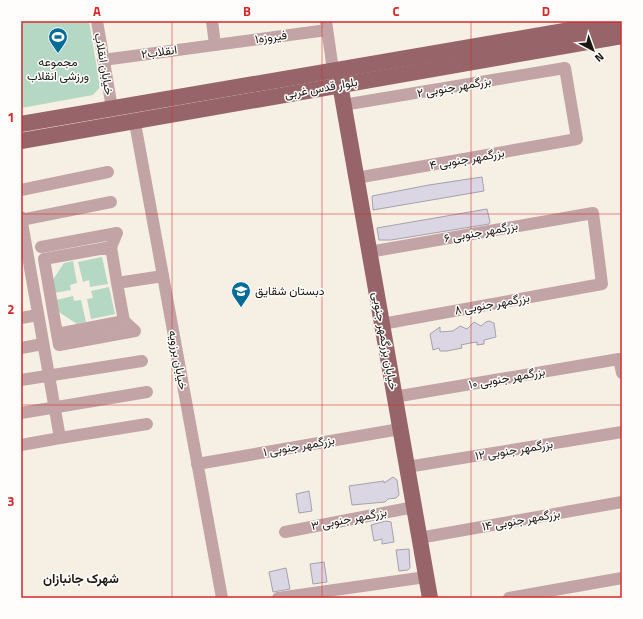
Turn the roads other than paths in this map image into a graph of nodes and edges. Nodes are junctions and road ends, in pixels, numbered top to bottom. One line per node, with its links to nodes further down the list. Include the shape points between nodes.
1 (97, 21): 8 (street, خیابان انقلاب)
2 (212, 21): 6 (street)
3 (622, 21): 7 (main road, بلوار قدس غربی)
4 (327, 25): 6 (street, فیروزه۱); 9 (street)
5 (622, 36): 7 (main road, بلوار قدس غربی)
6 (215, 45): 8 (street, انقلاب۲)
7 (443, 59): 9 (main road, بلوار قدس غربی)
8 (103, 60): 11 (street, خیابان انقلاب)
9 (336, 77): 10 (main road, خیابان بزرگمهر جنوبی); 11 (main road, بلوار قدس غربی); 12 (main road, بلوار قدس غربی)
10 (343, 106): 14 (street, بزرگمهر جنوبی ۲, via 565,68); 17 (main road, خیابان بزرگمهر جنوبی)
11 (112, 108): 13 (main road, بلوار قدس غربی)
12 (135, 123): 15 (main road, بلوار قدس غربی); 24 (street, خیابان برزویه)
13 (21, 124)
14 (577, 139): 17 (street, بزرگمهر جنوبی ۴)
15 (21, 141)
16 (108, 172): 18 (street)
17 (356, 178): 22 (main road, خیابان بزرگمهر جنوبی)
18 (21, 190)
19 (110, 202): 20 (street)
20 (21, 219): 21 (street)
21 (24, 250): 23 (street); 25 (street)
22 (369, 252): 27 (street, بزرگمهر جنوبی ۶, via 593,213); 30 (main road, خیابان بزرگمهر جنوبی)
23 (43, 253): 26 (street, via 111,247); 26 (street, via 57,334 124,321)
24 (163, 276): 26 (street); 46 (street, خیابان برزویه)
25 (27, 283): 28 (street)
26 (117, 283)
27 (602, 284): 30 (street, بزرگمهر جنوبی ۸)
28 (38, 315): 29 (street); 31 (street)
29 (21, 318)
30 (382, 324): 38 (main road, خیابان بزرگمهر جنوبی)
31 (43, 344): 32 (street); 35 (street)
32 (21, 348)
33 (142, 361): 35 (street)
34 (622, 373): 38 (street, بزرگمهر جنوبی ۱۰, via 619,359)
35 (49, 376): 36 (street); 39 (street)
36 (21, 380)
37 (147, 392): 39 (street)
38 (394, 398): 42 (main road, خیابان بزرگمهر جنوبی)
39 (54, 408): 40 (street); 44 (street)
40 (21, 413)
41 (148, 424): 44 (street)
42 (400, 429): 46 (street, بزرگمهر جنوبی ۱); 47 (main road, خیابان بزرگمهر جنوبی)
43 (622, 432): 47 (street, بزرگمهر جنوبی ۱۲)
44 (60, 438): 45 (street)
45 (21, 445)
46 (197, 464): 54 (street, خیابان برزویه)
47 (407, 468): 49 (main road, خیابان بزرگمهر جنوبی)
48 (622, 502): 51 (street, بزرگمهر جنوبی ۱۴)
49 (414, 507): 50 (street, بزرگمهر جنوبی ۳); 51 (main road, خیابان بزرگمهر جنوبی)
50 (285, 532)
51 (419, 538): 52 (main road, خیابان بزرگمهر جنوبی)
52 (426, 577): 55 (street); 56 (main road, خیابان بزرگمهر جنوبی)
53 (622, 578): 57 (street)
54 (222, 598)
55 (278, 598)
56 (430, 598)
57 (509, 598)

